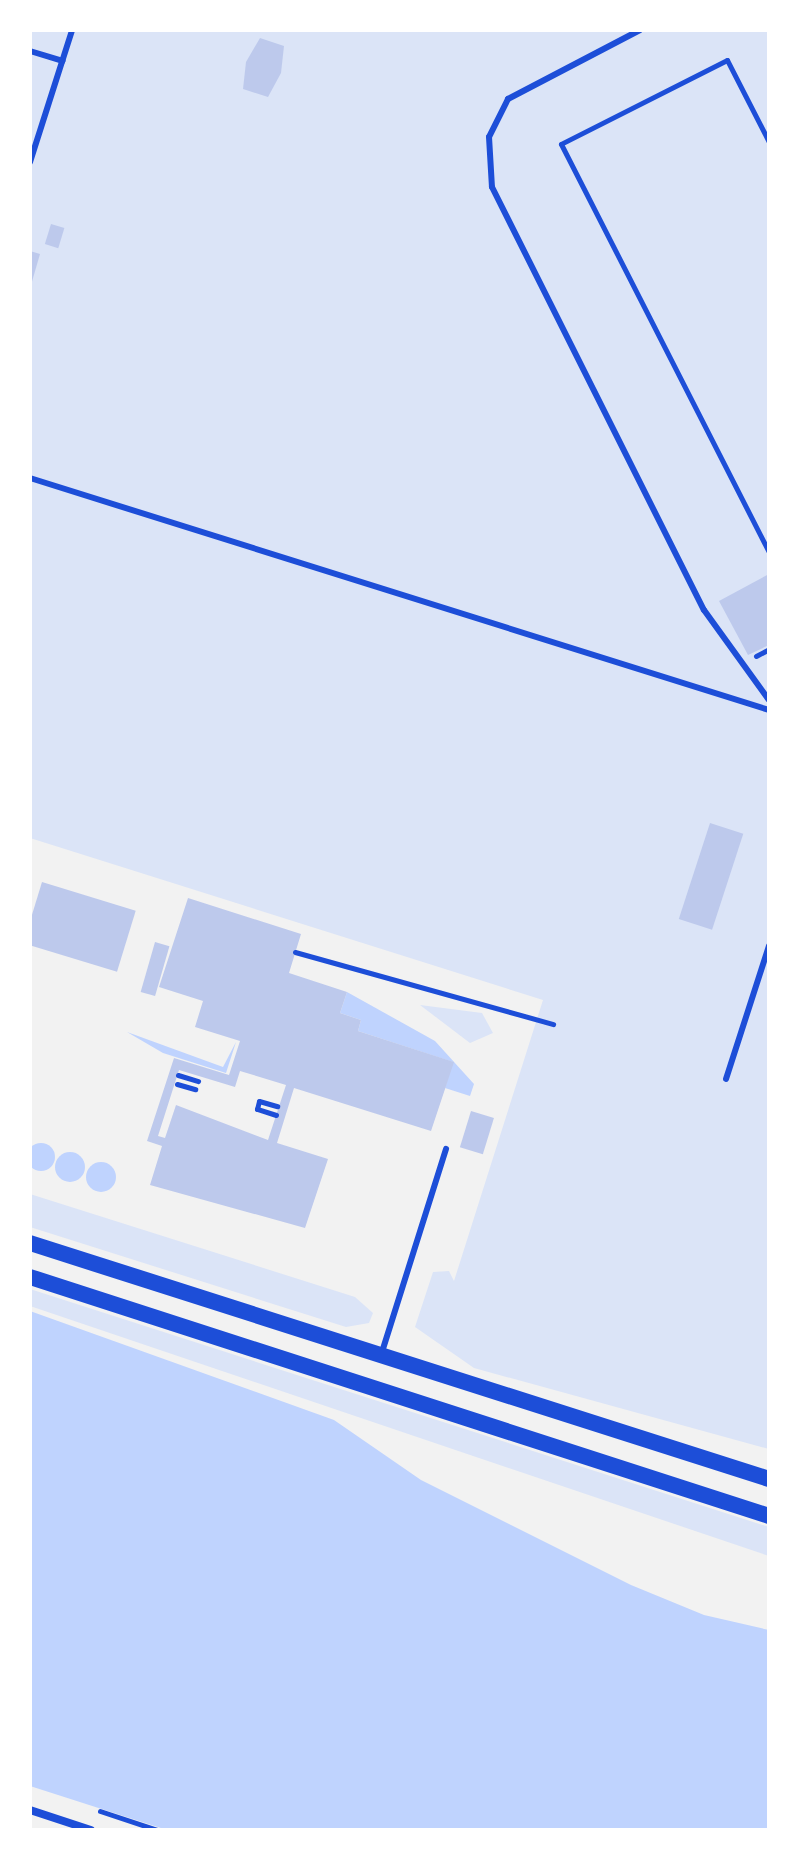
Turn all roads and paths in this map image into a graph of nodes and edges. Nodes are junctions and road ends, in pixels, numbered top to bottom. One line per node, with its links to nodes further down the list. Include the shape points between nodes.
1 (72, 30): 4 (lane)
2 (640, 30): 9 (lane, via 508,99 489,137 492,187 704,610)
3 (30, 51): 4 (lane)
4 (62, 61): 6 (lane)
5 (769, 142): 8 (path, via 727,60 561,144)
6 (30, 162)
7 (30, 478): 10 (lane)
8 (769, 553)
9 (769, 700)
10 (769, 710)
11 (769, 946): 15 (lane)
12 (295, 952): 13 (path)
13 (553, 1024)
14 (178, 1075): 16 (path)
15 (726, 1079)
16 (198, 1081)
17 (177, 1084): 18 (path)
18 (195, 1089)
19 (277, 1106): 20 (path, via 259,1101 257,1109)
20 (276, 1115)
21 (446, 1149): 24 (lane)
22 (30, 1243): 24 (main road)
23 (30, 1277): 26 (main road)
24 (382, 1355): 25 (main road)
25 (769, 1479)
26 (769, 1516)
27 (30, 1810): 28 (street)
28 (91, 1830)

